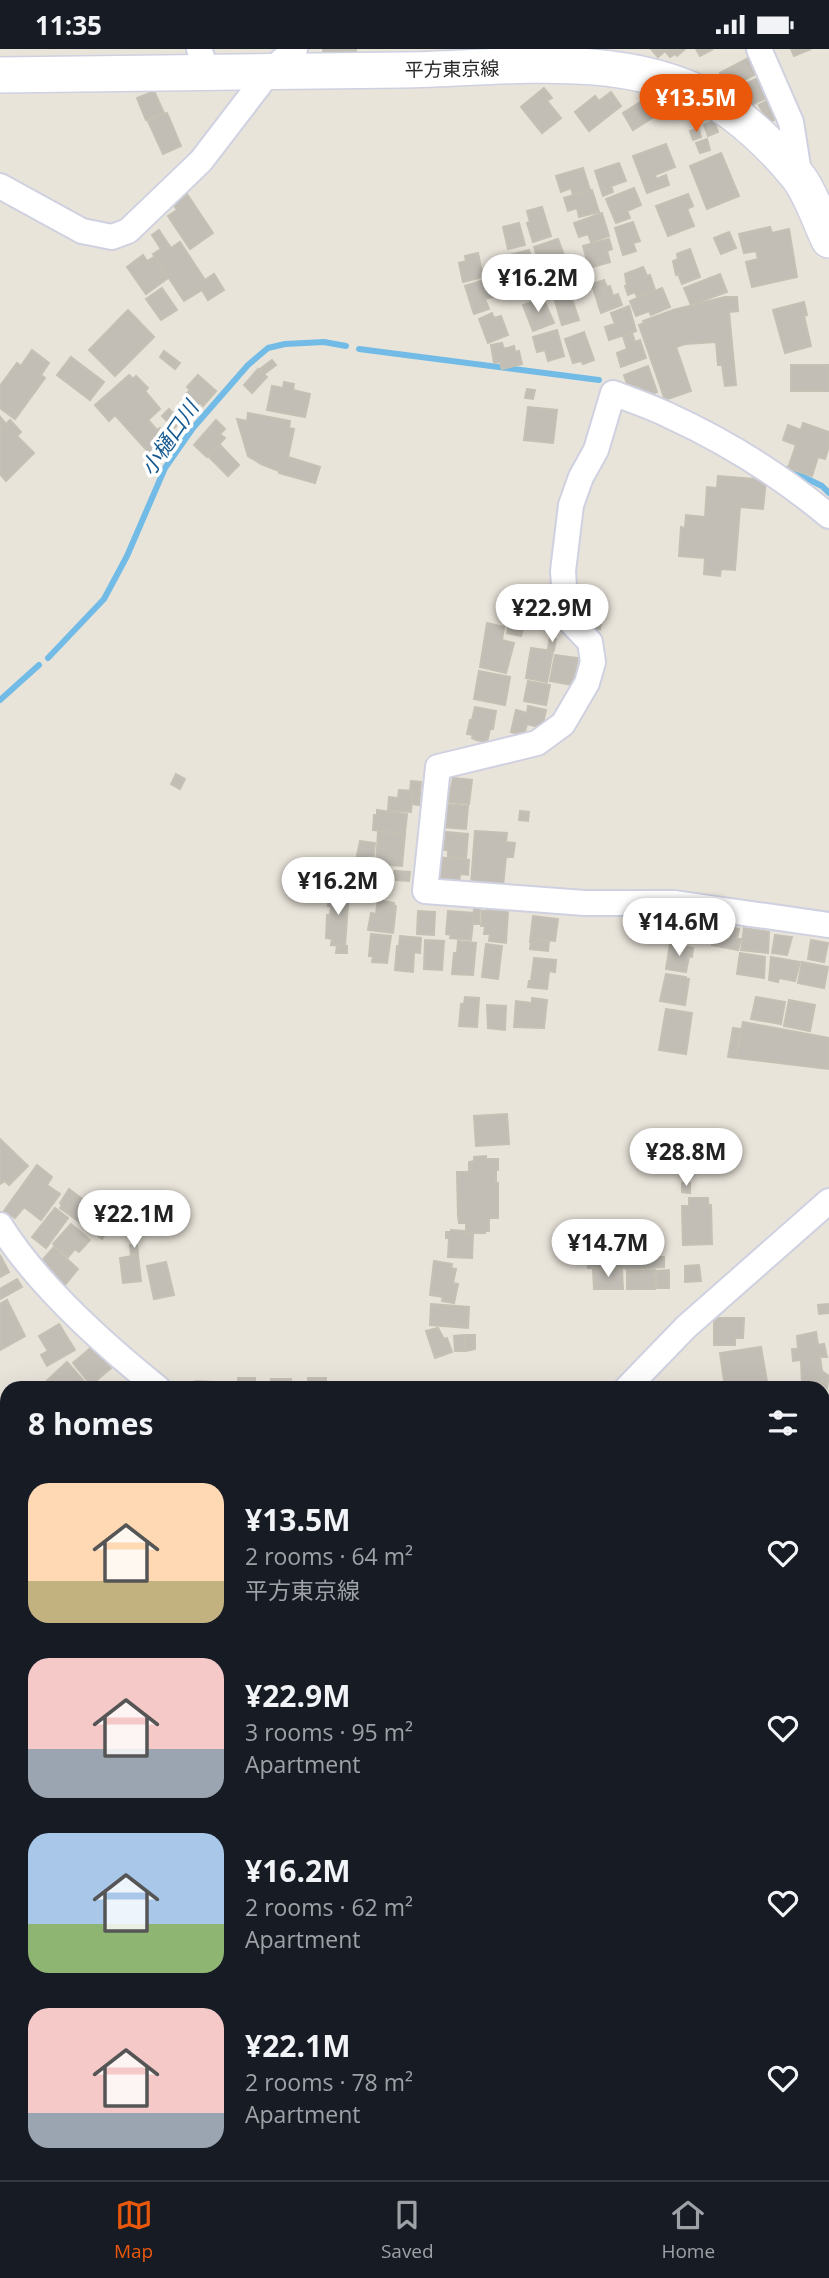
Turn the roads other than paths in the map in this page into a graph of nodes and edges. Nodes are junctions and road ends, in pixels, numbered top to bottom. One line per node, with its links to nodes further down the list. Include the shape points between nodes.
1 (759, 49): 5 (street, via 791,122)
2 (282, 60): 3 (main road, 平方東京線); 5 (main road, 平方東京線, via 405,70 587,65 667,80 744,120); 6 (street, via 201,161 128,232 112,237 82,231)
3 (203, 61): 4 (main road, 平方東京線)
4 (0, 75)
5 (800, 179): 7 (main road, 平方東京線)
6 (0, 186)
7 (829, 240)
8 (829, 516): 9 (street, via 796,489 717,440 613,393 596,450 571,505 563,571 566,617 590,642 593,662 587,683 563,724 537,743 438,767 425,891 585,903 674,903)
9 (829, 925)
10 (829, 1201): 13 (street, via 686,1327)
11 (0, 1225): 12 (street, via 45,1285)
12 (149, 1381)
13 (633, 1381)

